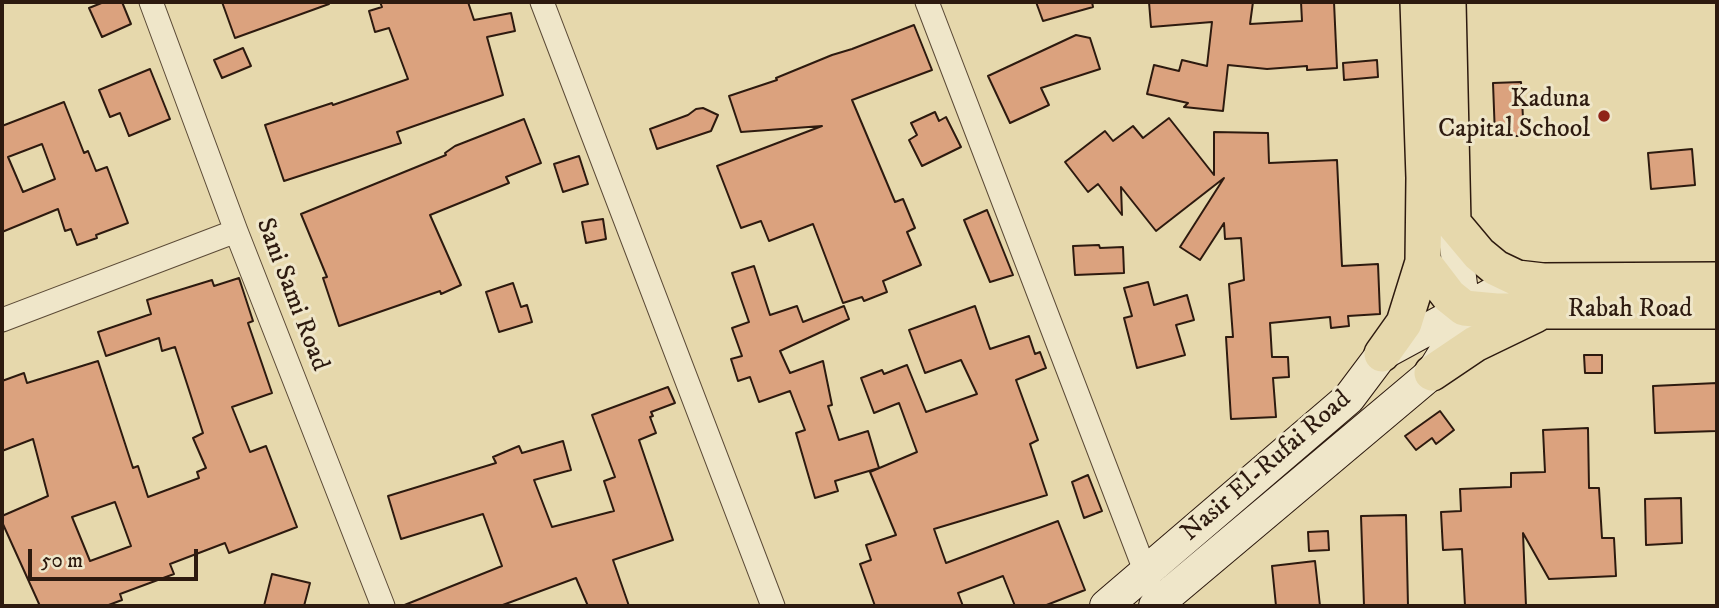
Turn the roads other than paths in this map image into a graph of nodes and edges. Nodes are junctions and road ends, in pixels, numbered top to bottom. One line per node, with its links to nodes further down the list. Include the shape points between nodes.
1 (151, 2): 7 (street, Sani Sami Road)
2 (542, 2): 18 (street)
3 (927, 2): 16 (street)
4 (1418, 2): 8 (main road)
5 (1448, 2): 6 (main road)
6 (1453, 223): 10 (main road, via 1496,268); 11 (main road, Nasir El-Rufai Road)
7 (236, 230): 13 (street); 17 (street, Sani Sami Road)
8 (1423, 262): 11 (main road); 14 (main road, via 1404,323)
9 (1717, 280): 10 (main road, Rabah Road)
10 (1543, 297): 11 (main road); 12 (main road, Rabah Road); 15 (main road)
11 (1464, 308): 14 (main road, Nasir El-Rufai Road); 15 (main road, Nasir El-Rufai Road, via 1455,336)
12 (1717, 311)
13 (2, 320)
14 (1382, 354): 16 (main road, Nasir El-Rufai Road, via 1349,398)
15 (1433, 373): 20 (main road, Nasir El-Rufai Road)
16 (1146, 573): 19 (main road, Nasir El-Rufai Road)
17 (383, 606)
18 (773, 606)
19 (1106, 606)
20 (1155, 606)

